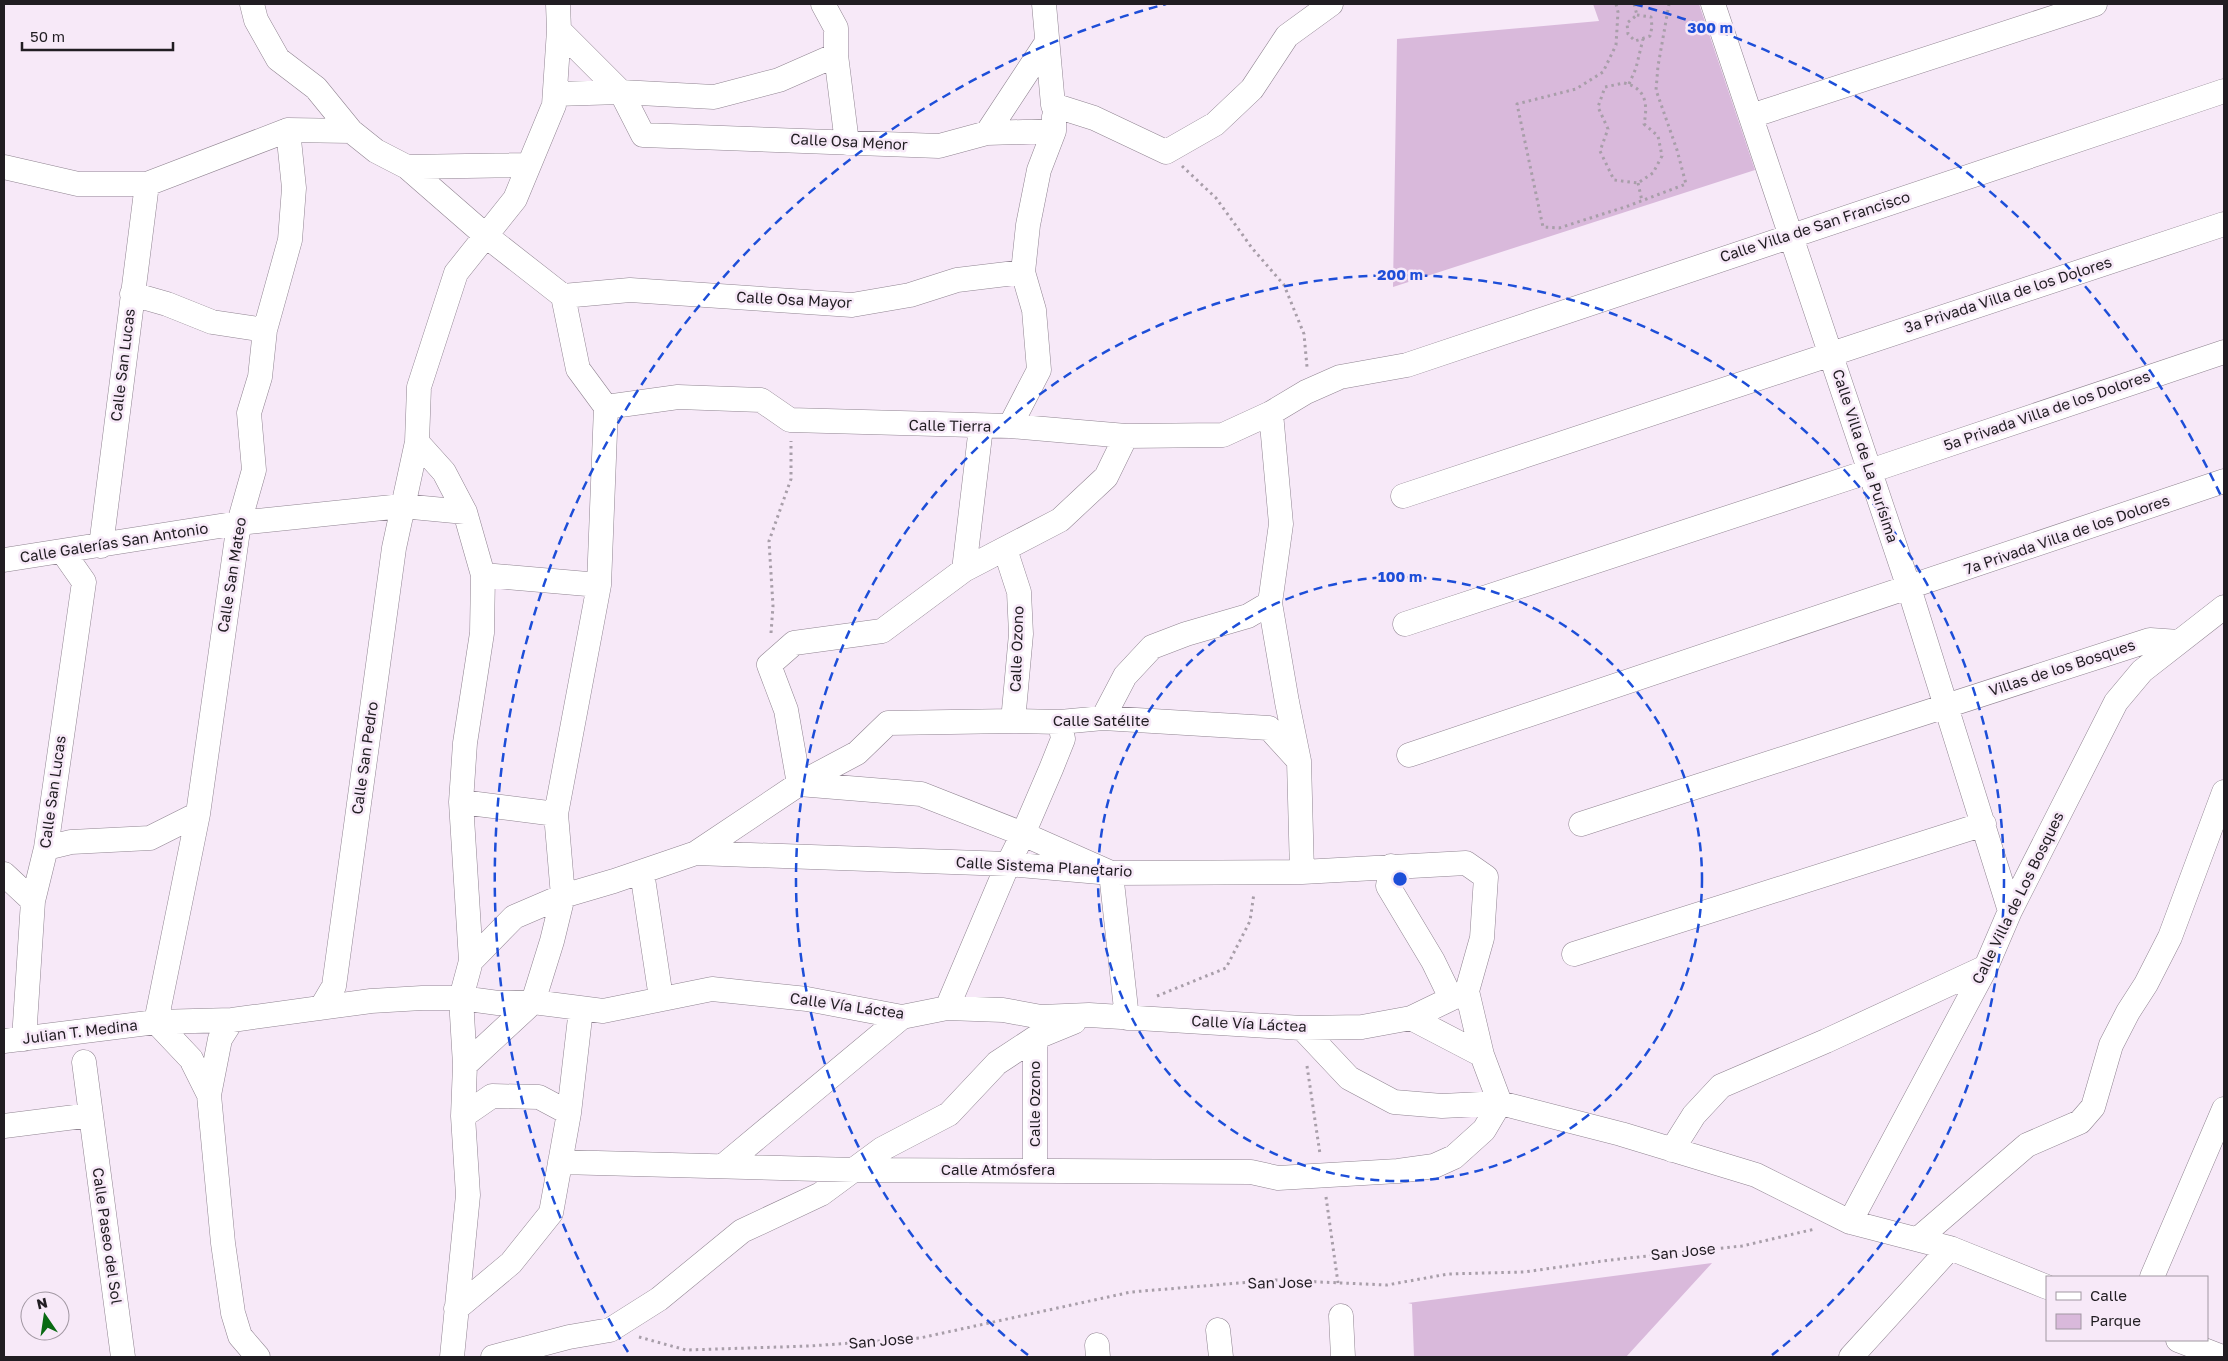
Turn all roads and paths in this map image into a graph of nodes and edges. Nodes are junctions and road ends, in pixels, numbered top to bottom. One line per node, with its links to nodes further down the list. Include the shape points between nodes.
1 (252, 4): 23 (street, via 256,20 278,58 316,88)
2 (558, 4): 12 (street, Calle San Pedro)
3 (824, 4): 15 (street, via 836,28)
4 (1044, 4): 14 (street)
5 (1331, 4): 27 (street, via 1287,36 1252,89 1215,124)
6 (1616, 4): 33 (path, via 1616,45 1603,72 1576,89 1517,104 1544,227 1559,228)
7 (1634, 4): 11 (path)
8 (1669, 4): 33 (path, via 1656,90 1686,184)
9 (1713, 4): 21 (street, Calle Villa de La Purísima)
10 (2095, 4): 21 (street)
11 (1637, 15): 13 (path, via 1651,17 1650,36); 13 (path, via 1627,23 1628,34 1635,41)
12 (559, 30): 18 (street); 19 (street, Calle San Pedro)
13 (1644, 38): 16 (path)
14 (1047, 42): 20 (street); 25 (street)
15 (836, 55): 18 (street, via 779,80 714,97); 26 (street)
16 (1629, 84): 31 (path, via 1643,93 1647,108 1644,124 1658,136 1662,156 1653,173); 31 (path, via 1605,87 1598,107 1608,129 1600,151 1614,180)
17 (2224, 91): 35 (street, Calle Villa de San Francisco)
18 (621, 92): 19 (street); 26 (street, Calle Osa Menor, via 643,135)
19 (555, 94): 28 (street, Calle San Pedro, via 554,105)
20 (1053, 105): 24 (street); 27 (street, via 1094,118)
21 (1751, 116): 35 (street, Calle Villa de La Purísima)
22 (288, 130): 23 (street); 32 (street); 40 (street, Calle San Mateo, via 294,188 290,240)
23 (351, 131): 30 (street, via 376,151)
24 (1054, 131): 25 (street, Calle Osa Menor); 37 (street, via 1039,170)
25 (987, 133): 26 (street, Calle Osa Menor, via 939,146)
26 (847, 143)
27 (1166, 152): 44 (path, via 1216,198 1284,285 1304,334 1309,386)
28 (529, 165): 30 (street); 36 (street, Calle San Pedro, via 514,199)
29 (4, 167): 32 (street, via 78,184)
30 (407, 167): 36 (street)
31 (1638, 183): 33 (path)
32 (147, 184): 38 (street, Calle San Lucas)
33 (1642, 201)
34 (2224, 224): 42 (street, 3a Privada Villa de los Dolores)
35 (1792, 234): 42 (street, Calle Villa de La Purísima); 43 (street, Calle Villa de San Francisco)
36 (485, 235): 39 (street); 51 (street, Calle San Pedro, via 456,272 419,386)
37 (1023, 272): 39 (street, Calle Osa Mayor, via 957,280 910,295 852,305 630,290); 48 (street, via 1034,310 1039,370)
38 (132, 294): 40 (street, via 212,322); 58 (street, Calle San Lucas)
39 (562, 296): 45 (street, via 578,370)
40 (265, 330): 57 (street, Calle San Mateo, via 260,377 249,412 254,470)
41 (2224, 352): 52 (street, 5a Privada Villa de los Dolores)
42 (1831, 353): 52 (street, Calle Villa de La Purísima); 54 (street, 3a Privada Villa de los Dolores)
43 (1406, 365): 44 (street, Calle Tierra, via 1340,377)
44 (1306, 392): 46 (street, Calle Tierra)
45 (606, 407): 47 (street, via 678,397 761,400); 64 (street)
46 (1271, 413): 50 (street, Calle Tierra, via 1223,435); 66 (street, via 1281,524)
47 (790, 420): 49 (street, Calle Tierra); 70 (path, via 791,479 769,541 773,606)
48 (1010, 426): 49 (street, Calle Tierra); 50 (street, Calle Tierra)
49 (980, 427): 62 (street)
50 (1126, 436): 59 (street, via 1106,477 1060,520)
51 (416, 442): 55 (street, Calle San Pedro); 56 (street, via 444,472)
52 (1870, 471): 65 (street, Calle Villa de La Purísima); 68 (street, 5a Privada Villa de los Dolores)
53 (2224, 481): 65 (street, 7a Privada Villa de los Dolores)
54 (1403, 496)
55 (402, 506): 56 (street, Calle Galerías San Antonio); 57 (street, Calle Galerías San Antonio); 104 (street, Calle San Pedro, via 334,986)
56 (465, 512): 63 (street)
57 (238, 523): 58 (street, Calle Galerías San Antonio); 80 (street, Calle San Mateo)
58 (101, 546): 60 (street, Calle Galerías San Antonio)
59 (1005, 549): 62 (street); 73 (street, Calle Ozono, via 1018,592 1021,634)
60 (63, 552): 61 (street, Calle Galerías San Antonio); 85 (street, Calle San Lucas, via 84,582)
61 (4, 560)
62 (964, 570): 70 (street, via 882,631 794,643)
63 (483, 575): 64 (street); 79 (street, via 482,633 465,743)
64 (599, 585): 81 (street)
65 (1909, 588): 71 (street, Calle Villa de La Purísima); 75 (street, 7a Privada Villa de los Dolores)
66 (1270, 603): 72 (street, via 1248,616 1152,647 1125,676); 76 (street)
67 (2224, 607): 69 (street, Calle Villa de Los Bosques)
68 (1405, 624)
69 (2179, 642): 71 (street, Villas de los Bosques, via 2150,640); 96 (street, Calle Villa de Los Bosques, via 2142,671 2116,702)
70 (769, 665): 77 (street, via 786,710)
71 (1947, 706): 82 (street, Villas de los Bosques); 83 (street, Calle Villa de La Purísima)
72 (1103, 718): 74 (street, Calle Satélite); 76 (street, Calle Satélite, via 1269,728)
73 (1013, 720): 74 (street, Calle Satélite); 77 (street, Calle Satélite, via 888,722 857,754)
74 (1060, 722): 84 (street, via 1063,739)
75 (1409, 755)
76 (1299, 761): 91 (street)
77 (799, 784): 84 (street, via 921,794); 86 (street)
78 (2224, 792): 132 (street, via 2170,937 2111,1045 2093,1107 2080,1122 2027,1145)
79 (461, 802): 81 (street); 98 (street)
80 (198, 814): 85 (street, via 150,838 71,842); 112 (street, Calle San Mateo)
81 (556, 814): 94 (street)
82 (1581, 824)
83 (1984, 824): 96 (street, Calle Villa de La Purísima); 97 (street)
84 (1023, 834): 87 (street); 92 (street)
85 (46, 848): 95 (street, Calle San Lucas)
86 (696, 853): 87 (street, Calle Sistema Planetario); 89 (street)
87 (1008, 864): 92 (street, Calle Sistema Planetario); 105 (street)
88 (1391, 866): 91 (street, Calle Sistema Planetario); 100 (street, via 1388,886 1433,961); 100 (street, Calle Sistema Planetario, via 1466,863 1486,877 1482,938)
89 (642, 872): 94 (street); 102 (street)
90 (1257, 872): 91 (street, Calle Sistema Planetario); 92 (street, Calle Sistema Planetario); 107 (path, via 1250,921 1226,968)
91 (1302, 872)
92 (1111, 873): 107 (street)
93 (4, 874): 95 (street)
94 (563, 896): 98 (street, via 514,917); 103 (street)
95 (33, 901): 115 (street, Calle San Lucas)
96 (2010, 911): 99 (street, Calle Villa de Los Bosques)
97 (1574, 954)
98 (471, 961): 101 (street)
99 (1986, 967): 126 (street, via 1721,1086 1694,1115); 131 (street, Calle Villa de Los Bosques)
100 (1459, 995): 110 (street, Calle Vía Láctea); 116 (street)
101 (461, 998): 103 (street, Calle Vía Láctea, via 498,1003); 104 (street, Calle Vía Láctea, via 371,1001); 118 (street)
102 (662, 998): 106 (street, Calle Vía Láctea, via 603,1012); 109 (street, Calle Vía Láctea, via 712,989 806,999)
103 (533, 1002): 106 (street, Calle Vía Láctea); 118 (street)
104 (321, 1008): 111 (street, Julian T. Medina)
105 (947, 1008): 108 (street, Calle Vía Láctea, via 1003,1010 1041,1017); 109 (street, Calle Vía Láctea)
106 (581, 1009): 122 (street)
107 (1126, 1010): 108 (street, Calle Vía Láctea); 113 (street, Calle Vía Láctea)
108 (1089, 1016): 114 (street)
109 (902, 1017): 128 (street)
110 (1411, 1018): 113 (street, Calle Vía Láctea, via 1362,1027); 116 (street)
111 (232, 1020): 112 (street, Julian T. Medina); 119 (street, via 220,1039)
112 (156, 1022): 115 (street, Julian T. Medina); 119 (street, via 191,1059)
113 (1302, 1028): 120 (street, via 1349,1078 1394,1102 1442,1106)
114 (1035, 1038): 129 (street, via 997,1064 949,1114 882,1149); 130 (street, Calle Ozono)
115 (14, 1040)
116 (1482, 1055): 120 (street)
117 (84, 1062): 123 (street, Calle Paseo del Sol)
118 (465, 1066): 124 (street)
119 (209, 1095): 142 (street, via 233,1313 240,1336)
120 (1500, 1103): 126 (street); 130 (street, Calle Atmósfera, via 1484,1130 1454,1157 1434,1166 1278,1178 1250,1172)
121 (2224, 1110): 134 (street)
122 (568, 1113): 124 (street, via 539,1097 492,1096); 127 (street)
123 (90, 1116): 125 (street); 141 (street, Calle Paseo del Sol)
124 (463, 1116): 136 (street, via 468,1194)
125 (4, 1126)
126 (1672, 1150): 131 (street, via 1756,1175)
127 (560, 1162): 128 (street, Calle Atmósfera); 136 (street, via 551,1213 511,1263)
128 (723, 1166): 129 (street, Calle Atmósfera)
129 (854, 1170): 130 (street, Calle Atmósfera); 138 (street, via 821,1194 742,1231 659,1299)
130 (1035, 1170)
131 (1850, 1222): 132 (street); 138 (path, San Jose, via 1742,1246 1524,1272 1448,1274 1387,1285 1275,1280 1131,1292 920,1338 686,1350)
132 (1918, 1239): 133 (street)
133 (1950, 1248): 135 (street); 147 (street)
134 (2152, 1276)
135 (2046, 1287)
136 (456, 1309): 143 (street)
137 (1341, 1316): 146 (street)
138 (610, 1330): 144 (street)
139 (1218, 1330): 145 (street)
140 (2181, 1341): 148 (street)
141 (123, 1357)
142 (258, 1357)
143 (452, 1357)
144 (493, 1357)
145 (1221, 1357)
146 (1342, 1357)
147 (1850, 1357)
148 (2224, 1357)

